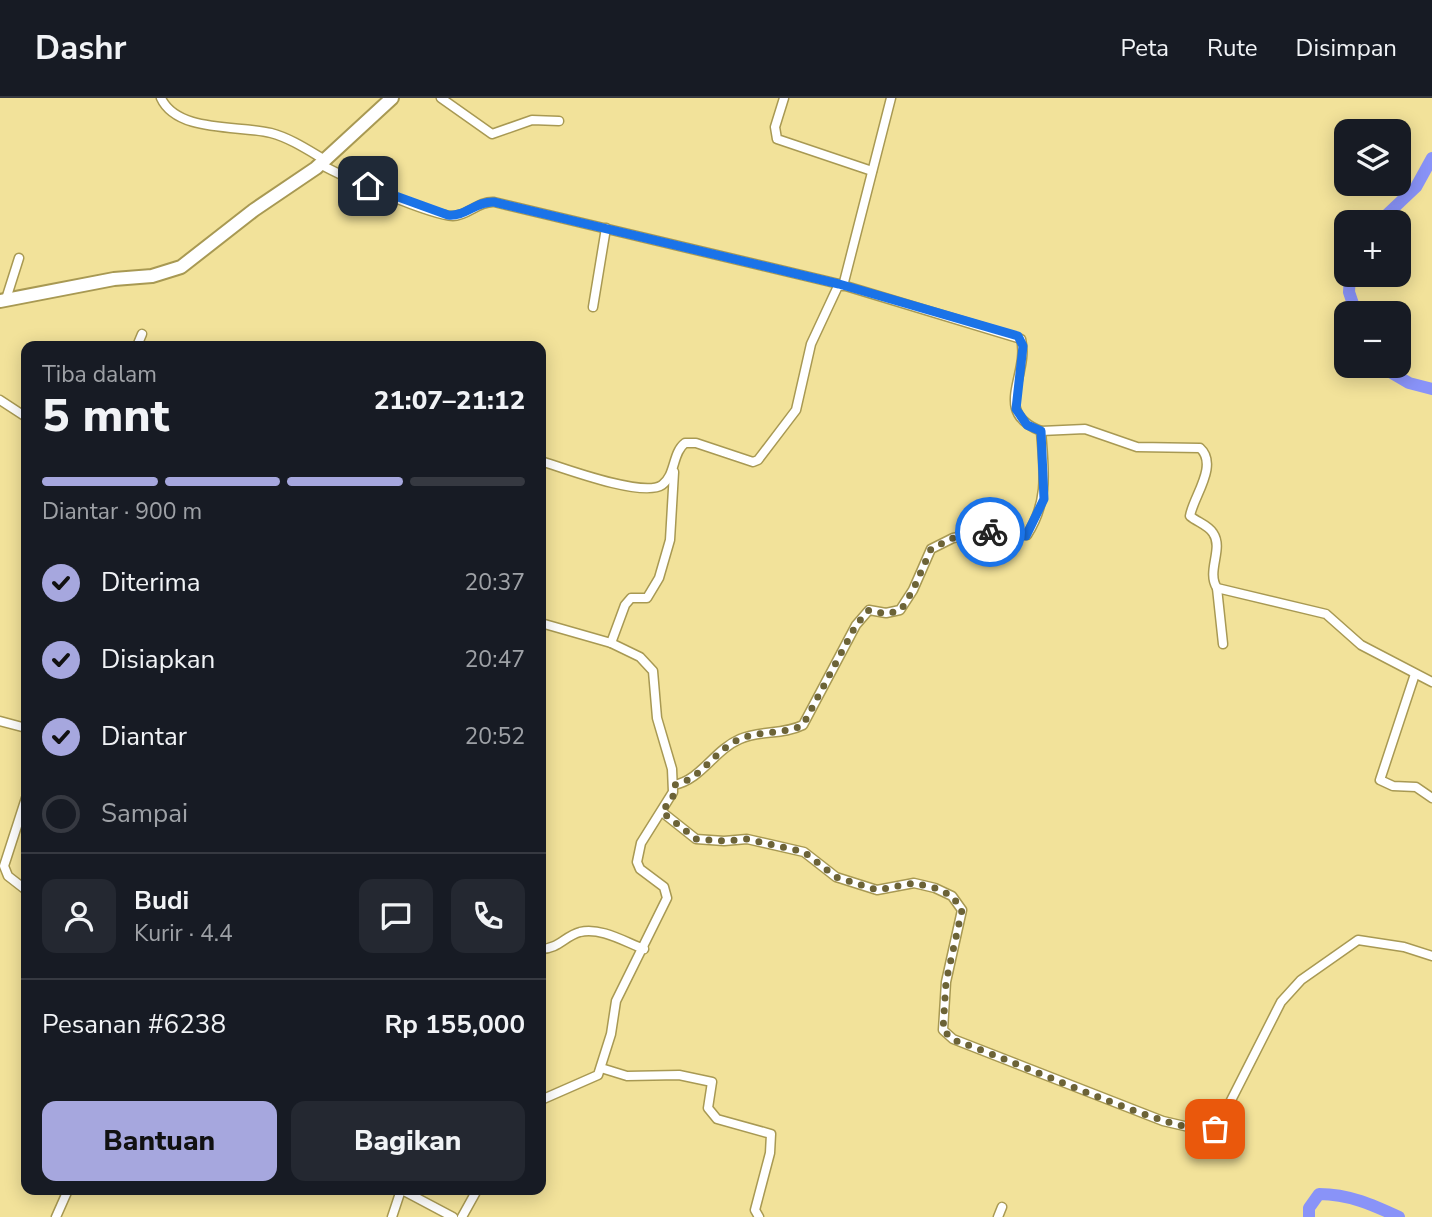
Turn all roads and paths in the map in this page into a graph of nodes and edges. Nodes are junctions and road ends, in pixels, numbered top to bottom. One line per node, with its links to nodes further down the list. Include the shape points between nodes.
1 (161, 98): 7 (street, via 166,109 177,116 273,134)
2 (392, 98): 7 (street)
3 (441, 98): 6 (street, via 493,134 532,120)
4 (784, 98): 8 (street, via 775,127 778,139)
5 (891, 98): 8 (street)
6 (559, 121)
7 (323, 162): 9 (street, via 359,183 448,215 460,215 490,202); 12 (street, via 181,267 152,276)
8 (872, 171): 11 (street)
9 (606, 228): 11 (street); 13 (street)
10 (19, 258): 12 (street)
11 (841, 285): 18 (street, via 1018,336 1023,346 1016,409 1027,425); 20 (street, via 811,344 796,410 760,459 687,443 678,450)
12 (3, 300)
13 (593, 307)
14 (142, 334): 15 (street)
15 (139, 341)
16 (0, 400): 17 (street)
17 (21, 414)
18 (1041, 431): 21 (street, via 1085,429 1129,446 1202,450 1206,474 1190,515 1216,538 1213,572); 29 (street, via 1044,499 1027,535 993,531 953,538 931,549 901,610 886,614 869,610 856,625 803,725 740,739 723,748 689,780)
19 (546, 462): 20 (street, via 637,487 662,485)
20 (675, 465): 23 (street, via 673,524 665,562 647,598 631,598 625,606)
21 (1217, 588): 24 (street); 25 (street, via 1321,612 1361,645)
22 (546, 624): 23 (street)
23 (611, 643): 29 (street, via 640,657 653,671 657,718)
24 (1223, 644)
25 (1415, 674): 26 (street); 30 (street, via 1380,780 1416,787)
26 (1432, 682)
27 (0, 721): 28 (street)
28 (21, 727)
29 (674, 785): 31 (street, via 673,796)
30 (1432, 799)
31 (662, 812): 35 (street, via 640,843 637,857 640,869 664,887 667,895); 36 (street, via 696,839 747,839 804,852 836,877 877,890 914,883 952,896 962,910 946,982 943,1030 953,1040 1163,1121 1206,1131 1218,1126 1281,1002 1301,980 1358,940)
32 (21, 814): 33 (street, via 5,866 8,876)
33 (21, 886)
34 (546, 949): 35 (street, via 579,932 598,931)
35 (644, 949): 37 (street, via 616,1001)
36 (1432, 956)
37 (601, 1068): 38 (street, via 592,1079); 48 (street, via 627,1076 679,1074 712,1082 708,1108 717,1119 771,1134 755,1210)
38 (546, 1098)
39 (66, 1195): 44 (street)
40 (399, 1195): 45 (street)
41 (411, 1195): 46 (street)
42 (474, 1195): 47 (street)
43 (1002, 1207): 49 (street)
44 (56, 1217)
45 (392, 1217)
46 (453, 1217)
47 (462, 1217)
48 (759, 1217)
49 (999, 1217)

